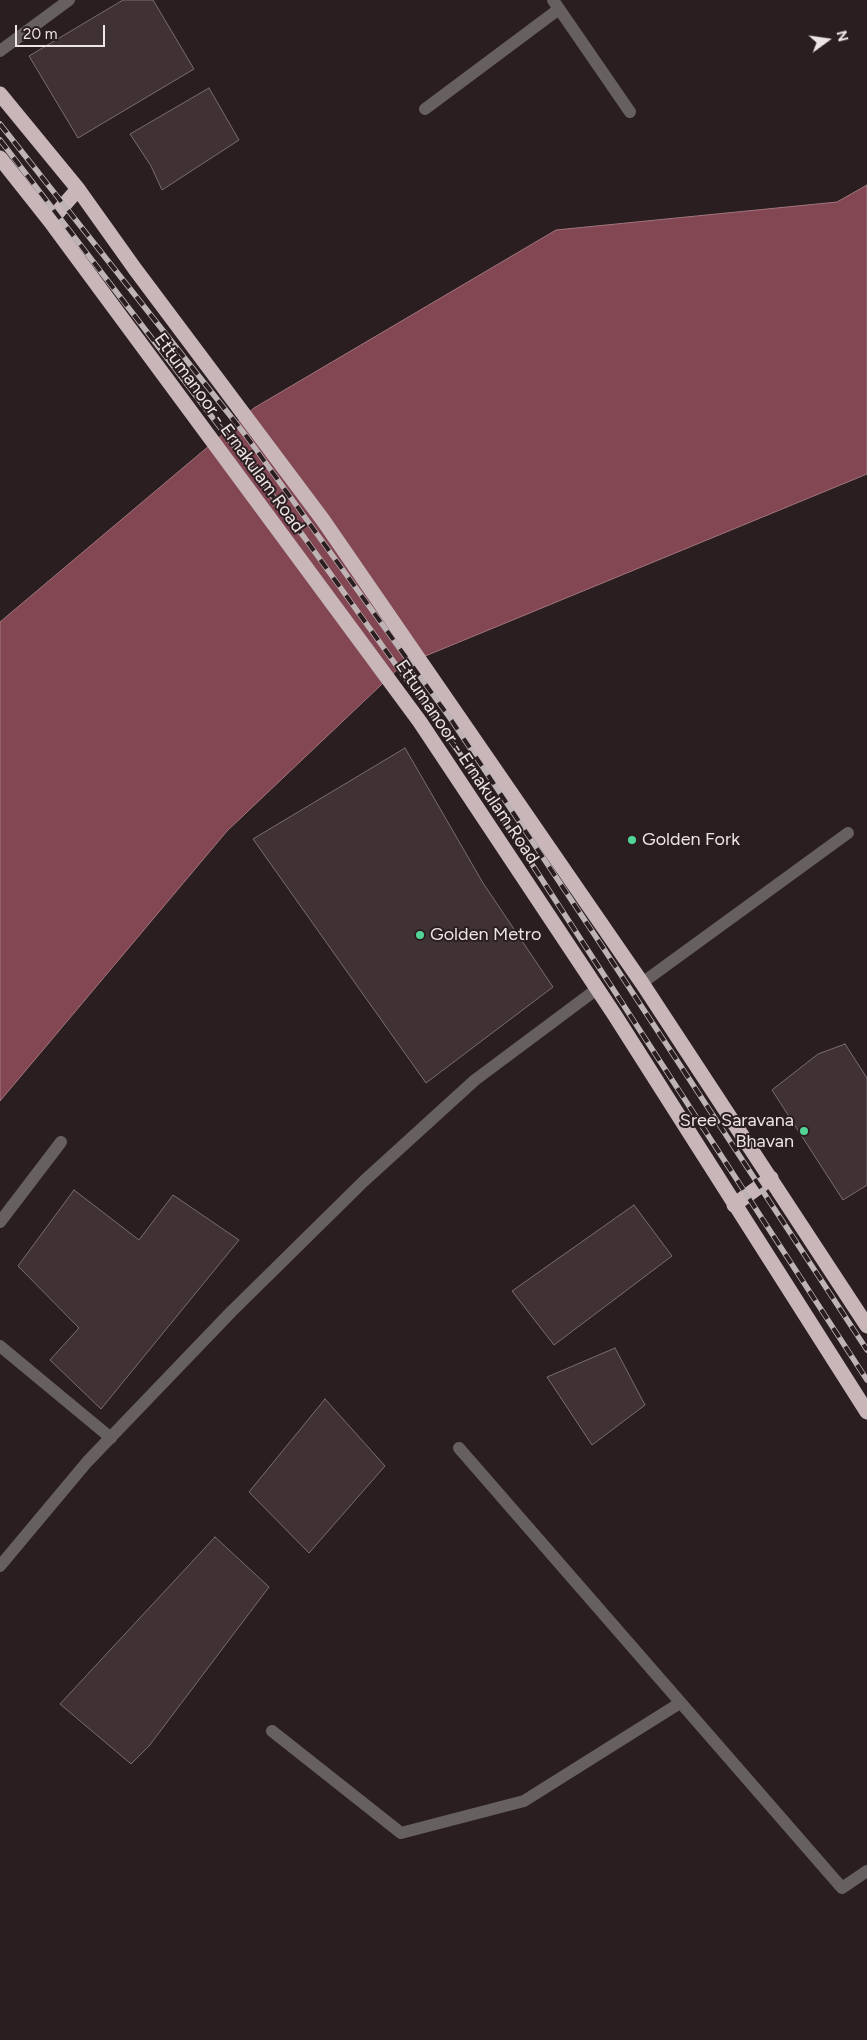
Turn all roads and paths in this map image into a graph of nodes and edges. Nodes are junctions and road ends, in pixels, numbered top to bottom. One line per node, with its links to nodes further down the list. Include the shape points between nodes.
1 (69, 0): 3 (street)
2 (556, 4): 5 (street); 6 (street)
3 (0, 51)
4 (0, 94): 8 (highway)
5 (425, 109)
6 (630, 112)
7 (0, 158): 9 (highway, Ettumanoor - Ernakulam Road)
8 (78, 189): 9 (highway); 11 (highway, via 323,520)
9 (50, 221): 12 (highway, Ettumanoor - Ernakulam Road, via 420,722)
10 (848, 833): 11 (street)
11 (642, 983): 14 (highway)
12 (597, 989): 15 (highway, Ettumanoor - Ernakulam Road); 20 (street, via 475,1080 371,1175 231,1312)
13 (61, 1142): 16 (street)
14 (772, 1178): 15 (highway); 17 (highway)
15 (734, 1206): 19 (highway, Ettumanoor - Ernakulam Road)
16 (0, 1222)
17 (867, 1326)
18 (0, 1346): 20 (street)
19 (867, 1412)
20 (111, 1438): 22 (street)
21 (459, 1448): 23 (street)
22 (0, 1566)
23 (680, 1703): 24 (street, via 524,1801 401,1833); 25 (street, via 842,1888)
24 (272, 1731)
25 (867, 1870)

